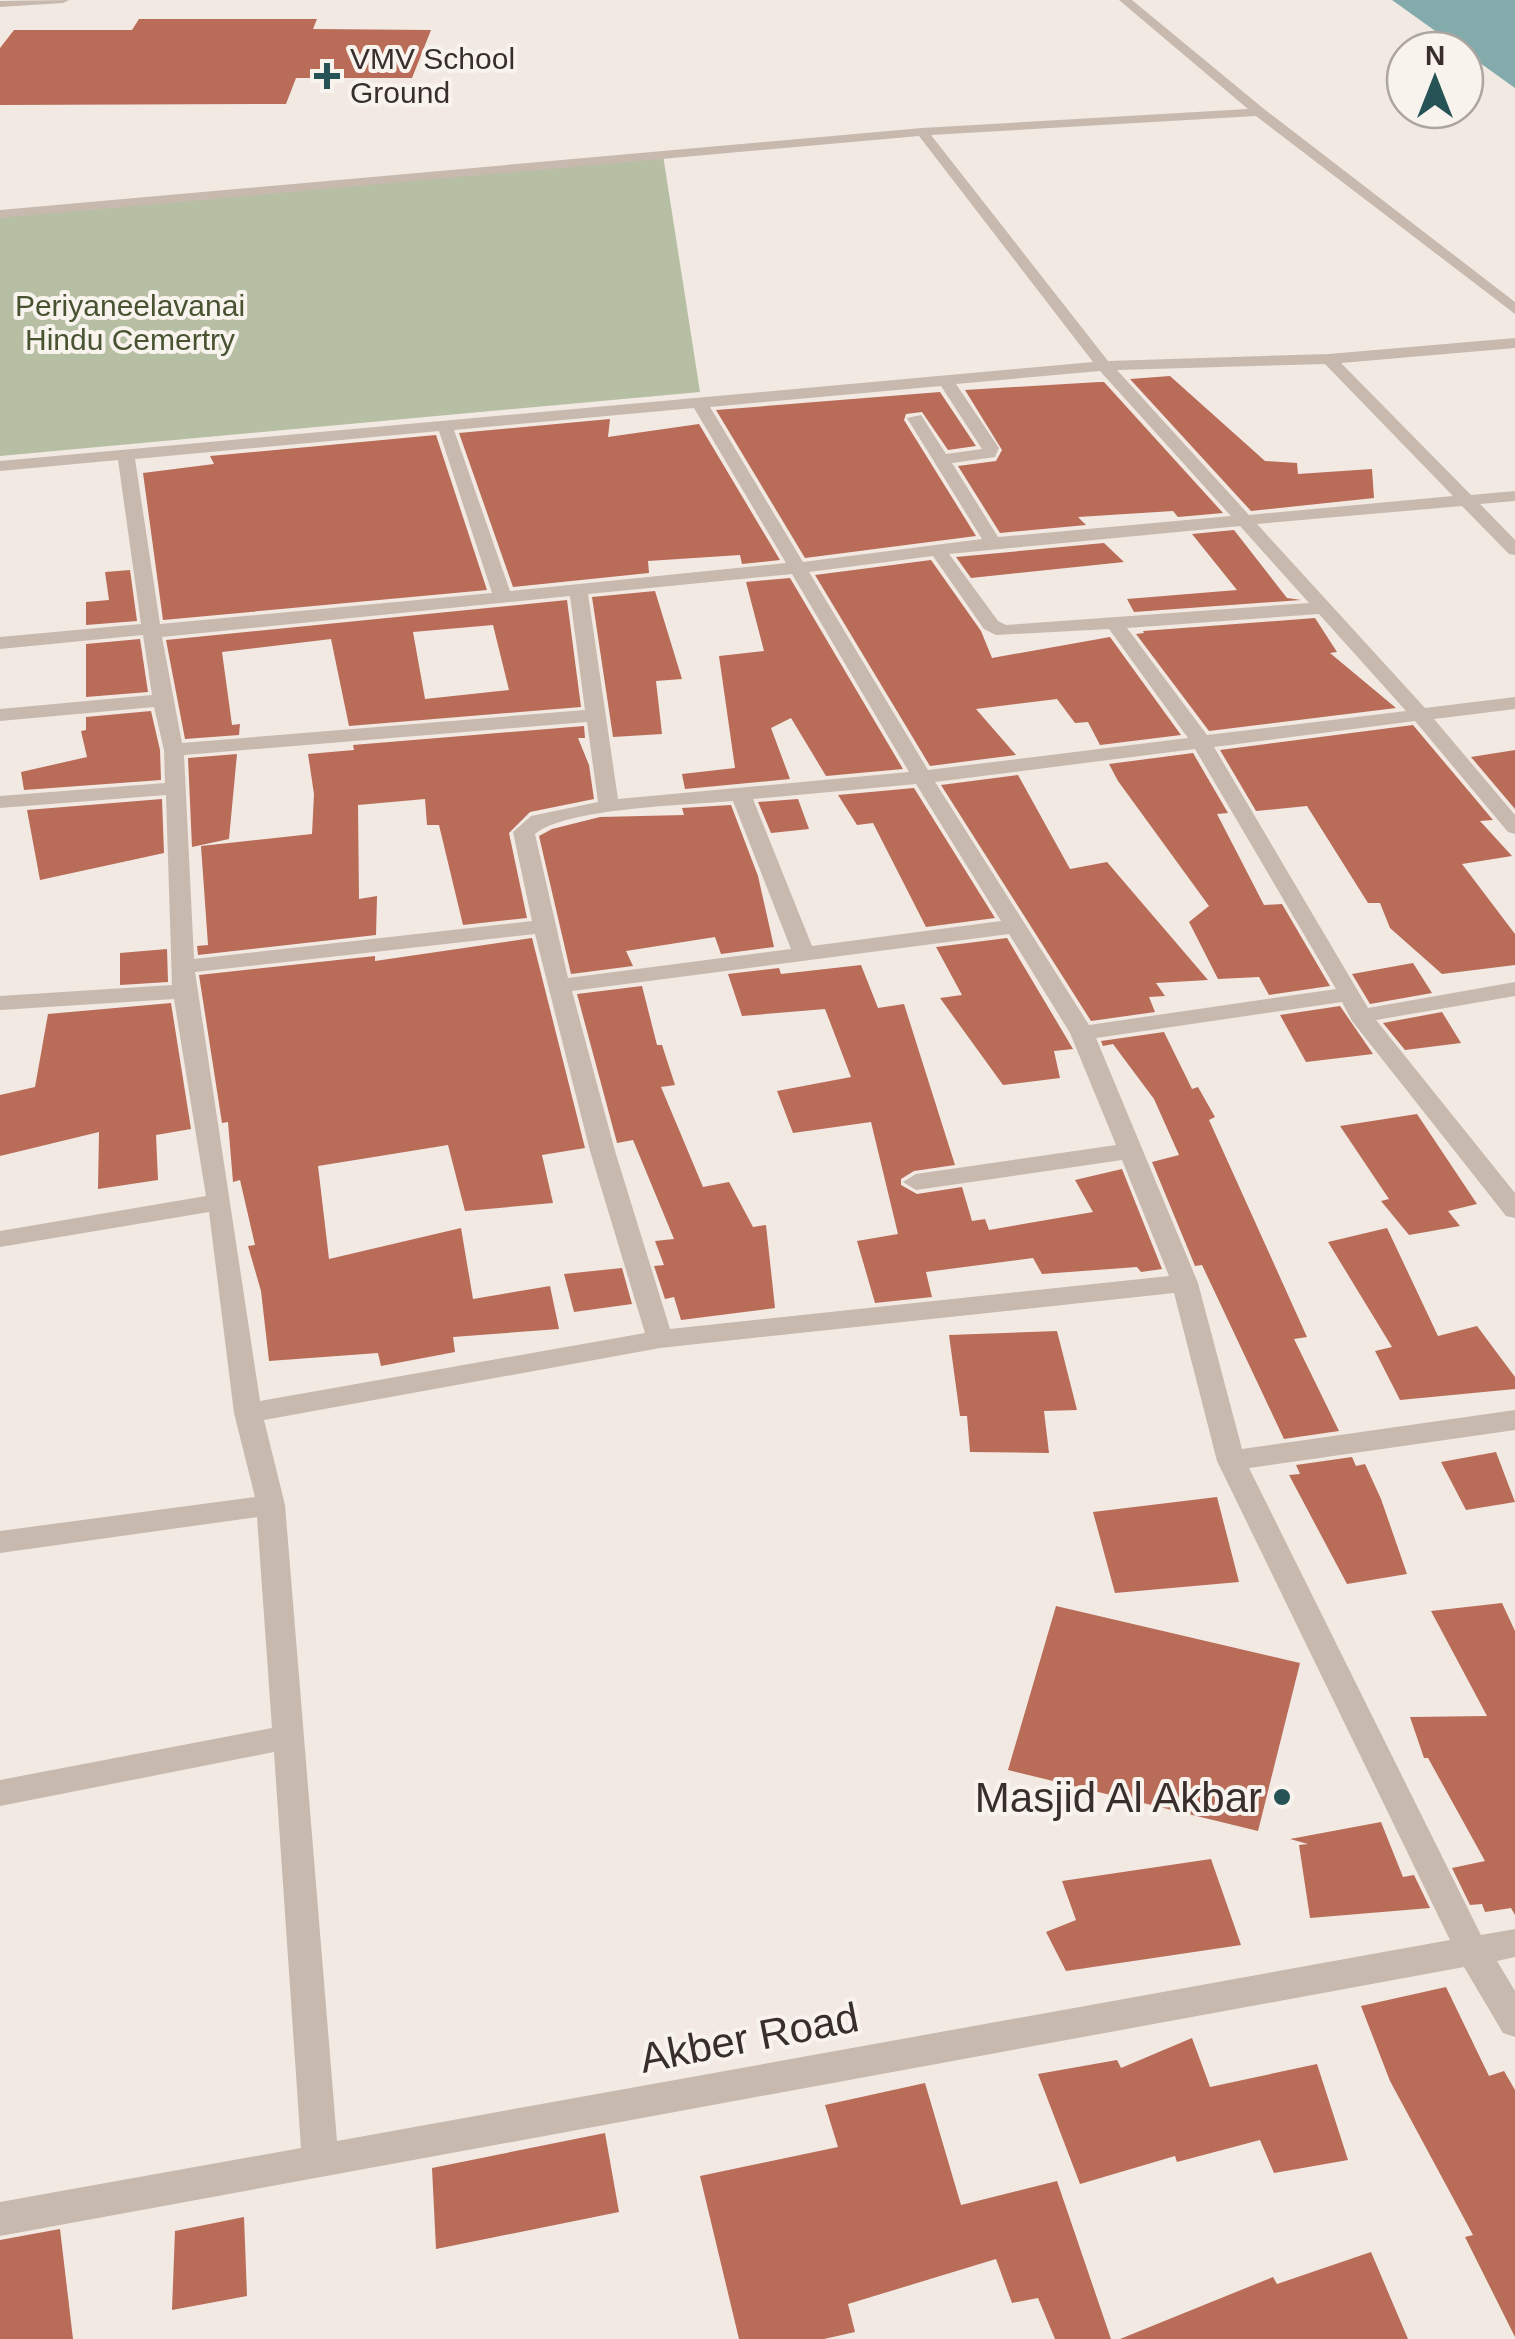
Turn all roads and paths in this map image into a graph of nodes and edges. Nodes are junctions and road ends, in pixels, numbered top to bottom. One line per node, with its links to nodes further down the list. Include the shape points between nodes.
1 (62, 0): 3 (street)
2 (1125, 0): 4 (street)
3 (0, 4)
4 (1259, 112): 5 (street); 7 (street)
5 (922, 132): 6 (street); 10 (street)
6 (0, 214)
7 (1515, 309)
8 (1515, 343): 9 (street)
9 (1329, 359): 10 (street); 19 (street)
10 (1104, 366): 11 (street); 20 (street)
11 (946, 381): 12 (street); 16 (street, via 990,448 989,454)
12 (700, 404): 14 (street); 24 (street)
13 (915, 418): 16 (street)
14 (444, 426): 15 (street); 26 (street)
15 (126, 455): 17 (street); 29 (street)
16 (941, 460): 21 (street)
17 (0, 466)
18 (1515, 496): 19 (street)
19 (1464, 500): 20 (street); 23 (street)
20 (1244, 522): 21 (street); 27 (street)
21 (993, 543): 22 (street)
22 (937, 549): 24 (street); 28 (street, via 991,625 1003,631)
23 (1515, 550)
24 (795, 568): 25 (street); 38 (street)
25 (578, 590): 26 (street); 35 (street)
26 (503, 597): 29 (street)
27 (1323, 608): 28 (street); 33 (street)
28 (1116, 626): 36 (street)
29 (154, 630): 30 (street); 31 (street)
30 (0, 643)
31 (162, 700): 34 (street); 37 (street)
32 (1515, 703): 33 (street)
33 (1418, 712): 36 (street); 43 (street)
34 (0, 715)
35 (594, 715): 37 (street); 42 (street)
36 (1200, 740): 38 (street); 51 (street)
37 (174, 750): 39 (street)
38 (922, 777): 40 (street); 45 (street)
39 (174, 788): 41 (street); 47 (street)
40 (740, 792): 42 (street); 46 (street)
41 (0, 802)
42 (608, 806): 44 (street, via 538,820 524,832)
43 (1515, 828)
44 (544, 926): 47 (street); 48 (street)
45 (1017, 926): 46 (street); 52 (street)
46 (804, 954): 48 (street)
47 (184, 979): 50 (street); 55 (street)
48 (560, 986): 59 (street)
49 (1515, 989): 51 (street)
50 (0, 1002)
51 (1355, 1005): 52 (street); 56 (street)
52 (1082, 1033): 53 (street)
53 (1130, 1150): 54 (street); 58 (street)
54 (916, 1182)
55 (220, 1202): 57 (street); 60 (street)
56 (1515, 1210)
57 (0, 1239)
58 (1185, 1283): 59 (street); 62 (street)
59 (660, 1338): 60 (street)
60 (248, 1413): 63 (street)
61 (1515, 1420): 62 (street)
62 (1232, 1461): 68 (street)
63 (271, 1505): 64 (street); 65 (street)
64 (0, 1542)
65 (288, 1737): 66 (street); 70 (street)
66 (0, 1793)
67 (1515, 1943): 68 (street, Akber Road)
68 (1471, 1948): 69 (street); 70 (street, Akber Road)
69 (1515, 2022)
70 (320, 2162): 71 (street, Akber Road)
71 (0, 2219)

